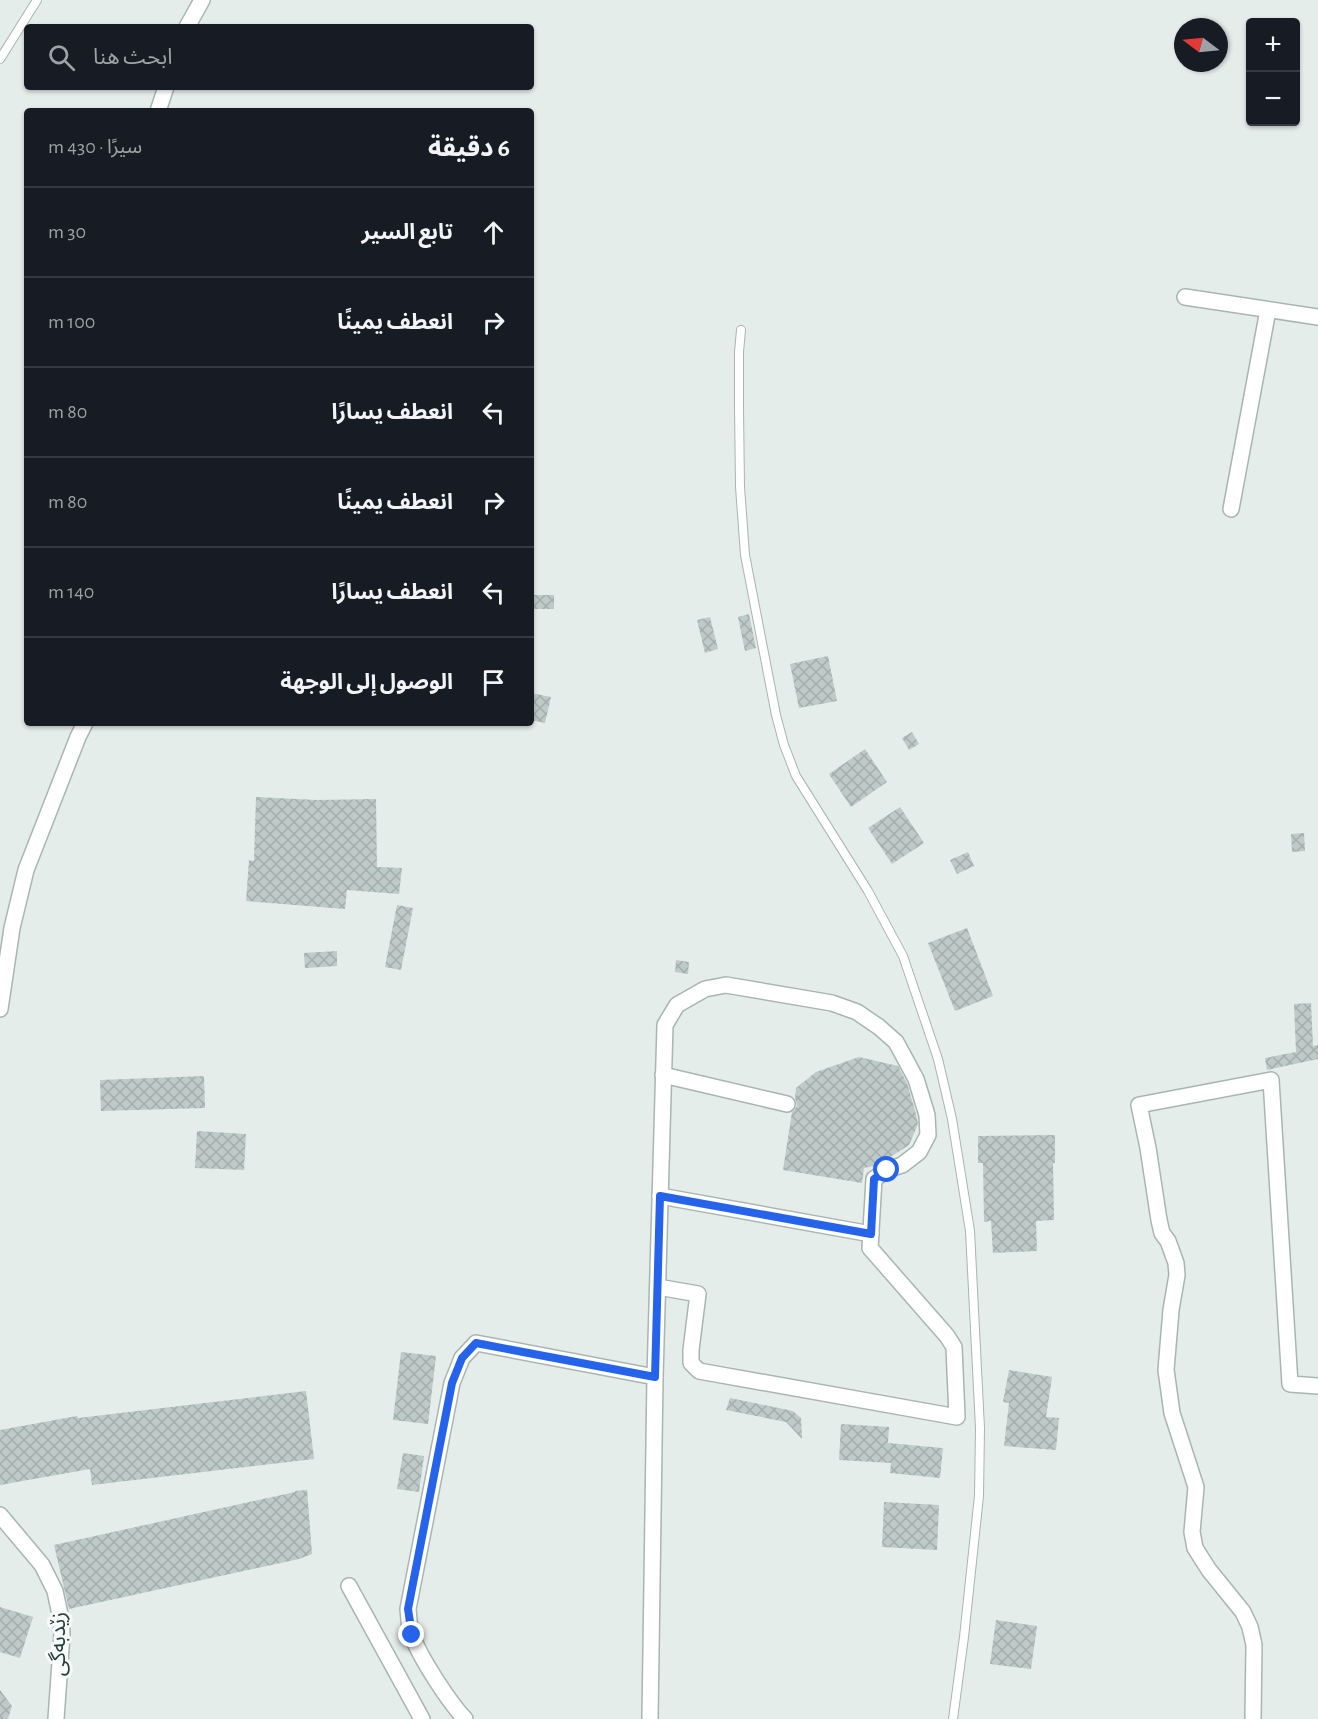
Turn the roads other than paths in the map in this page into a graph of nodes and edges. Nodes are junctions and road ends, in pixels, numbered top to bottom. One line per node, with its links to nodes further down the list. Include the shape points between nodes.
1 (37, 0): 4 (lane)
2 (202, 0): 3 (street)
3 (189, 24)
4 (0, 59)
5 (165, 90): 6 (street)
6 (159, 108)
7 (1185, 297): 8 (street)
8 (1268, 310): 9 (street); 11 (street)
9 (1318, 317)
10 (741, 330): 27 (lane, via 739,453 744,544 776,715 796,776 868,891 903,956 938,1059 968,1220 980,1496)
11 (1231, 509)
12 (84, 726): 13 (street, via 26,870 12,928)
13 (0, 1009)
14 (663, 1075): 15 (street); 16 (street); 17 (street, via 665,1025 677,1005 705,989 726,985 832,1003 857,1012 879,1027 896,1042 916,1079 927,1115 928,1135 919,1152 874,1179)
15 (787, 1104)
16 (660, 1196): 17 (street); 18 (street)
17 (871, 1234): 18 (street, via 870,1248 954,1347 957,1417 699,1371 691,1363 698,1294)
18 (658, 1287): 19 (street)
19 (655, 1377): 23 (street); 26 (street, via 476,1343 462,1358 452,1383 408,1609 412,1635 423,1658)
20 (1318, 1386): 28 (street, via 1290,1384 1270,1080 1139,1105 1162,1233 1176,1263 1166,1370 1173,1413 1196,1486 1192,1532 1195,1548 1250,1627 1254,1645)
21 (0, 1515): 24 (street, زێدبەگی, via 42,1565 57,1598 62,1634)
22 (349, 1586): 25 (street)
23 (648, 1718)
24 (56, 1719)
25 (422, 1719)
26 (465, 1719)
27 (953, 1719)
28 (1253, 1719)

